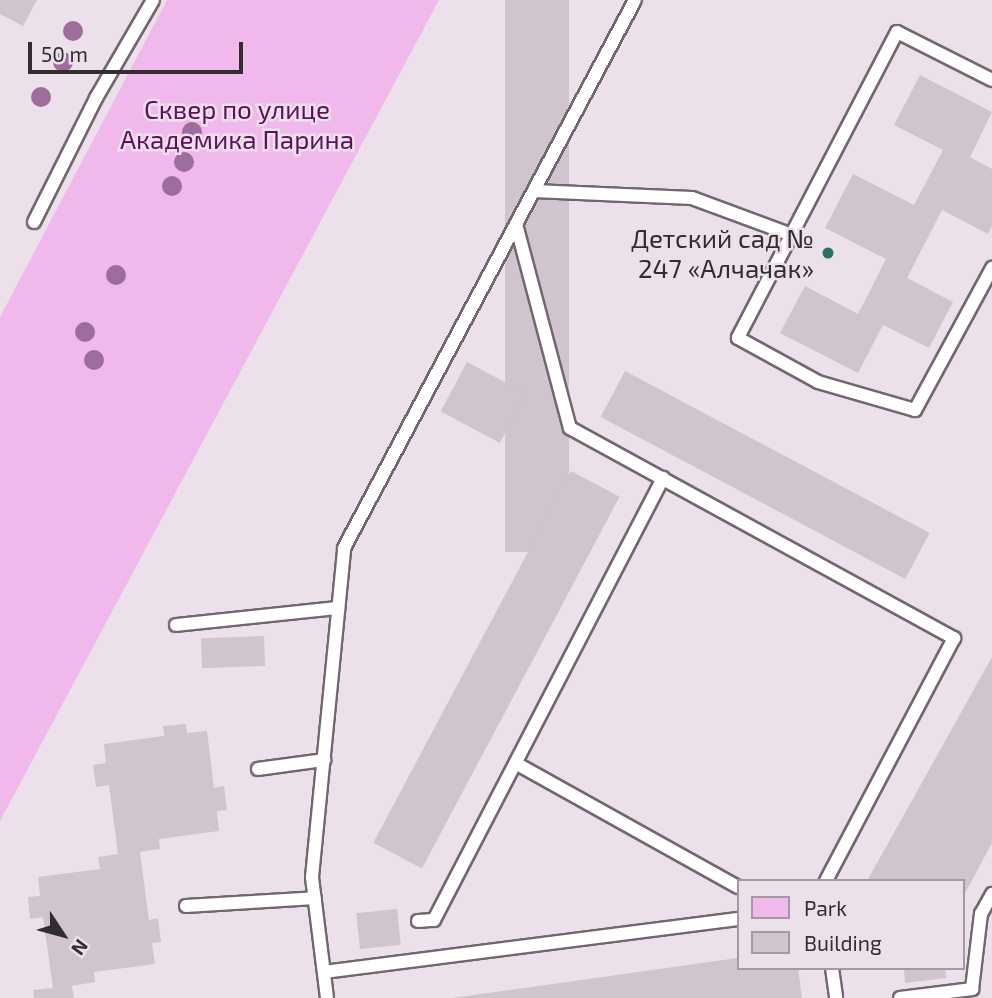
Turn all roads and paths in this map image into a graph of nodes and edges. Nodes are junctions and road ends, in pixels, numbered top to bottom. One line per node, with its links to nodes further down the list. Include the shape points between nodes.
1 (153, 0): 5 (lane, via 96,98)
2 (635, 0): 4 (lane)
3 (992, 80): 7 (lane, via 897,32)
4 (534, 191): 6 (lane); 7 (lane, via 692,198)
5 (34, 222)
6 (516, 224): 9 (lane, via 570,428); 10 (lane, via 344,548)
7 (792, 234): 8 (lane, via 738,338 818,382 915,410)
8 (992, 268)
9 (663, 478): 13 (lane); 15 (lane, via 954,638)
10 (338, 608): 11 (lane); 12 (lane)
11 (176, 625)
12 (324, 760): 14 (lane); 18 (lane, via 312,877)
13 (517, 764): 16 (lane); 21 (lane, via 434,920)
14 (258, 769)
15 (827, 879)
16 (736, 886)
17 (992, 894): 26 (lane, via 981,914 972,989)
18 (315, 898): 19 (lane); 23 (lane)
19 (186, 906)
20 (736, 919): 23 (lane)
21 (418, 921)
22 (832, 970): 25 (lane)
23 (324, 972): 24 (lane)
24 (327, 998)
25 (836, 998)
26 (900, 998)

